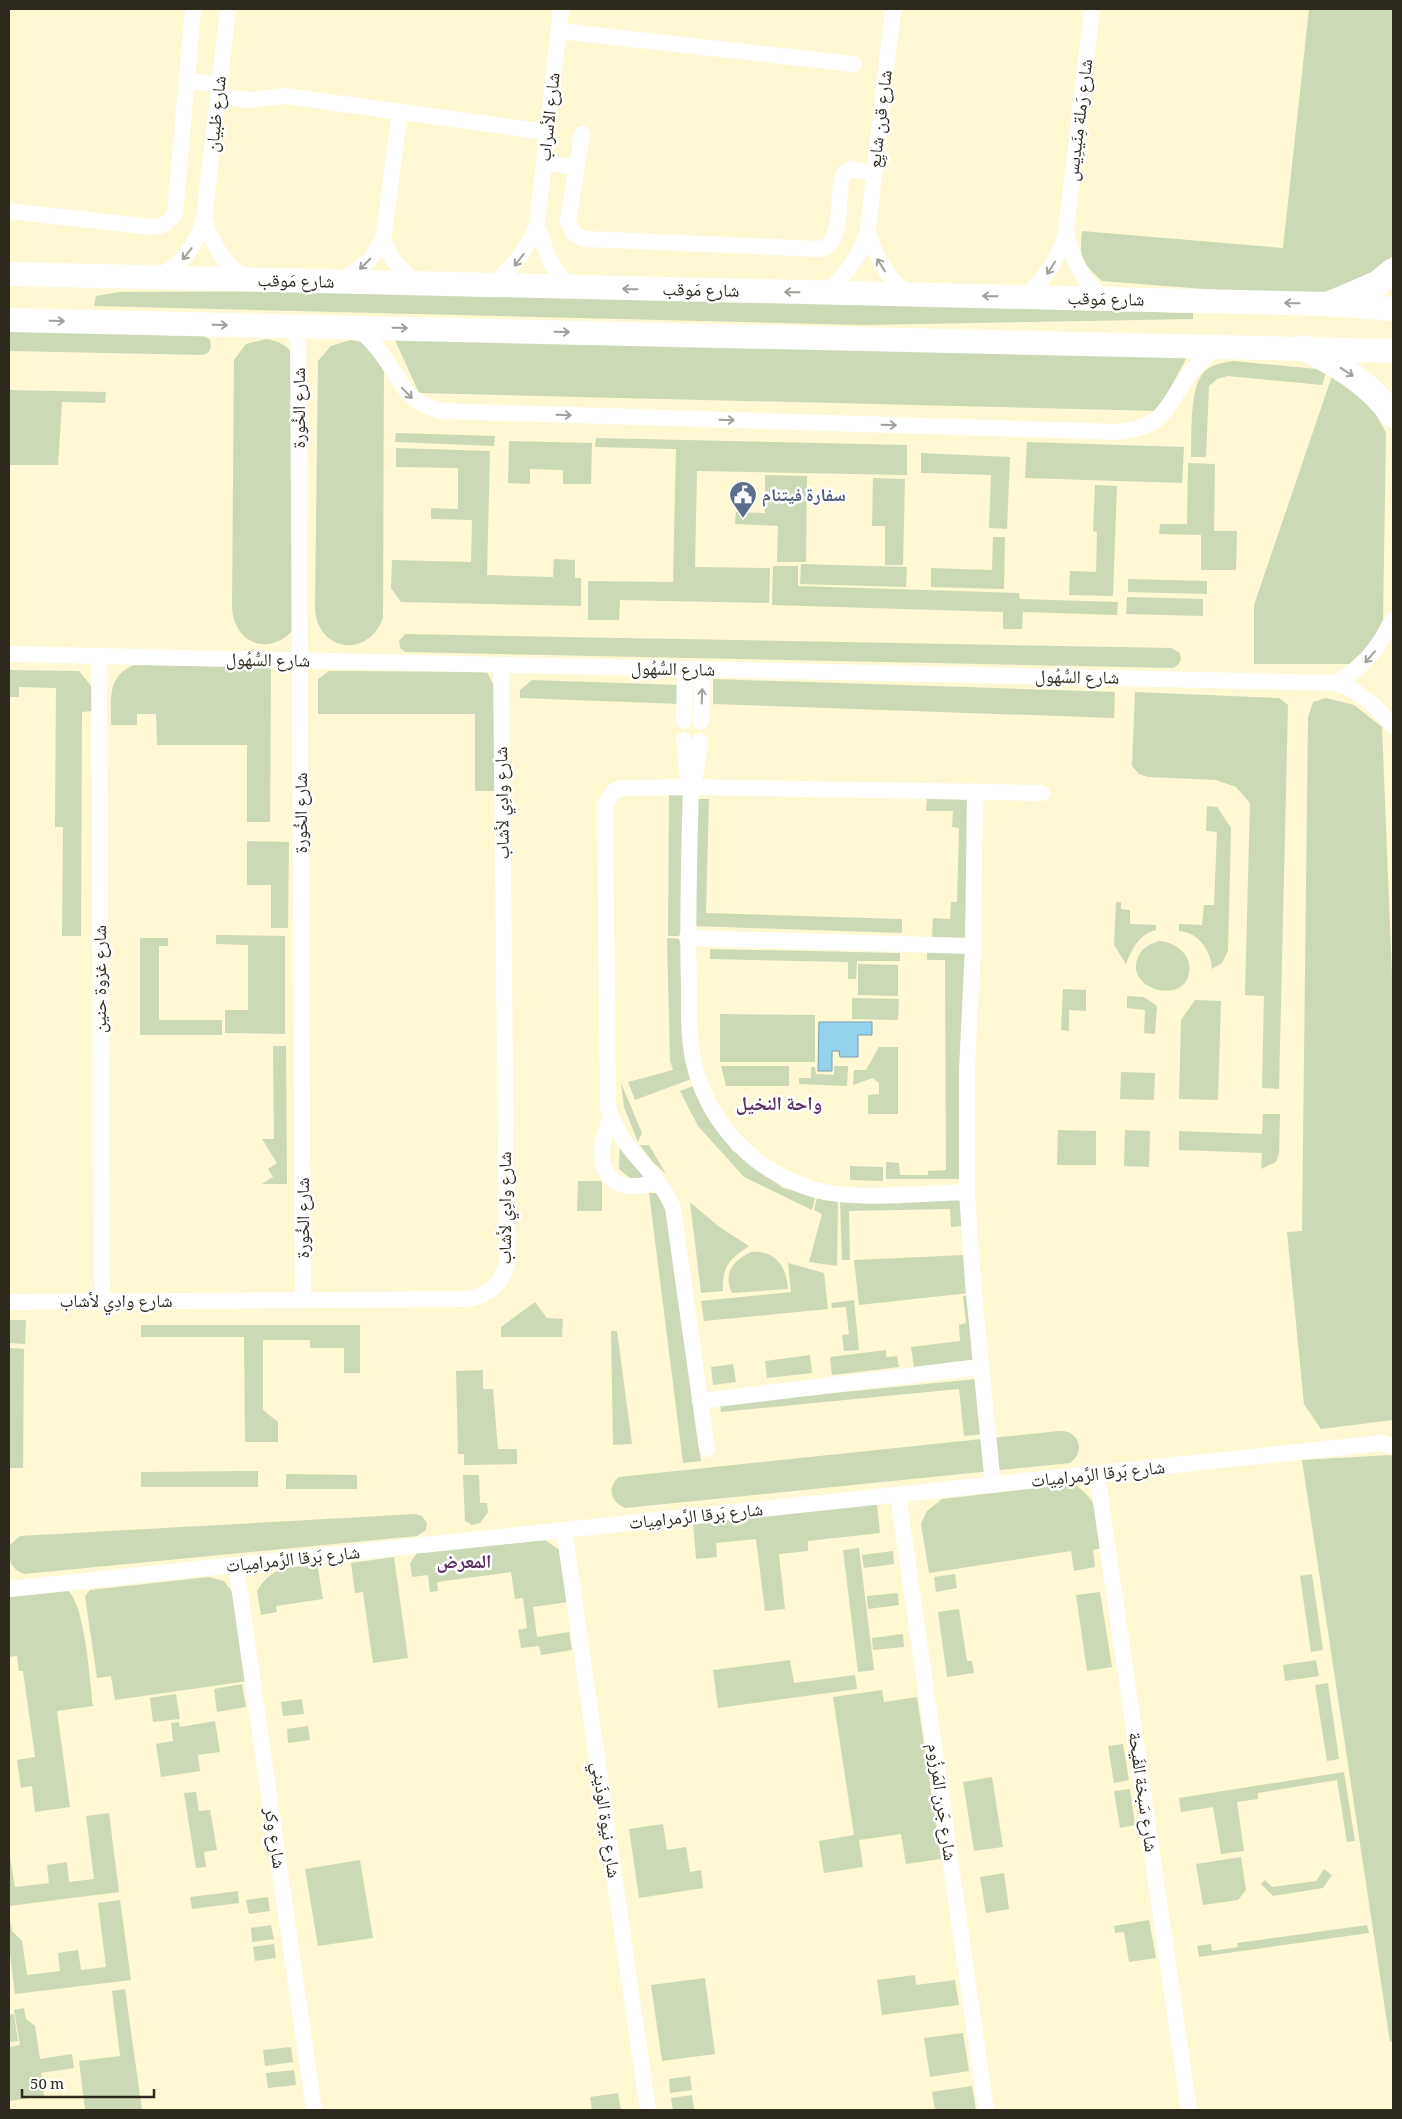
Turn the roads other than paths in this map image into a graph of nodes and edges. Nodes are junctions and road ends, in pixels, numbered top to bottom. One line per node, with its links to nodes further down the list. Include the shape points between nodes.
1 (193, 9): 8 (street)
2 (228, 9): 9 (street, شارع ظبيان)
3 (561, 9): 6 (street, شارع الأسراب)
4 (893, 9): 15 (street, شارع قرن شايِع)
5 (1092, 9): 20 (street, شارع رَملة مِنَيدِيس)
6 (559, 31): 7 (street); 11 (street, شارع الأسراب)
7 (854, 64)
8 (187, 80): 9 (street); 16 (street, via 175,213 166,224 151,227)
9 (219, 90): 10 (street, via 249,100 285,96); 17 (street, شارع ظبيان)
10 (400, 112): 11 (street); 21 (street)
11 (547, 132): 13 (street, شارع الأسراب)
12 (582, 134): 14 (street)
13 (544, 162): 14 (street); 18 (street, شارع الأسراب)
14 (576, 168): 15 (street, via 568,221 579,238 815,249 825,248 833,240 844,173 851,170)
15 (874, 174): 19 (street, شارع قرن شايِع)
16 (9, 211)
17 (204, 219): 24 (street, شارع ظبيان, one-way to 24, via 188,254); 25 (street, شارع ظبيان, via 219,255)
18 (536, 226): 28 (street, شارع الأسراب, one-way to 28, via 523,255); 29 (street, شارع الأسراب, via 549,258)
19 (868, 228): 30 (street, شارع قرن شايِع, via 854,263); 31 (street, شارع قرن شايِع, one-way to 19, via 883,268)
20 (1066, 232): 32 (street, شارع رَملة مِنَيدِيس, one-way to 32, via 1051,268); 33 (street, شارع رَملة مِنَيدِيس, via 1078,269)
21 (383, 240): 26 (street, one-way to 26, via 370,260); 27 (street, via 393,260)
22 (1393, 271): 34 (main road, via 1377,284)
23 (9, 274): 24 (main road, شارع مَوقب)
24 (156, 278): 25 (main road, شارع مَوقب)
25 (247, 280): 26 (main road, شارع مَوقب)
26 (342, 282): 27 (main road, شارع مَوقب)
27 (417, 284): 28 (main road, شارع مَوقب)
28 (490, 286): 29 (main road, شارع مَوقب)
29 (568, 287): 30 (main road, شارع مَوقب, one-way to 29)
30 (825, 292): 31 (main road, شارع مَوقب)
31 (908, 294): 32 (main road, شارع مَوقب, one-way to 31)
32 (1024, 297): 33 (main road, شارع مَوقب)
33 (1104, 299): 34 (main road, شارع مَوقب, one-way to 33)
34 (1330, 304): 35 (main road, شارع مَوقب)
35 (1393, 309)
36 (9, 320): 37 (main road, one-way to 37)
37 (298, 326): 38 (main road); 46 (street, شارع الخُورة)
38 (357, 327): 39 (main road, one-way to 39); 39 (street, one-way to 39, via 380,352 403,389 413,399 440,411 1119,432 1155,422 1169,408 1195,368)
39 (1219, 346): 40 (main road)
40 (1305, 348): 41 (main road); 42 (main road, one-way to 42, via 1349,372 1382,400)
41 (1393, 350)
42 (1393, 415)
43 (1393, 620): 50 (street, one-way to 50, via 1370,657)
44 (9, 654): 45 (street, شارع السُّهُول)
45 (99, 656): 46 (street, شارع السُّهُول); 64 (street, شارع غزوة حنين)
46 (300, 661): 47 (street, شارع السُّهُول); 63 (street, شارع الخُورة)
47 (501, 665): 48 (street, شارع السُّهُول); 63 (street, شارع وادِي لأشاب, via 505,1273 491,1292 468,1299)
48 (685, 669): 49 (street, شارع السُّهُول); 51 (street)
49 (703, 669): 50 (street, شارع السُّهُول); 52 (street, one-way to 49)
50 (1336, 683): 53 (street, شارع السُّهُول, via 1365,697)
51 (684, 721)
52 (701, 722)
53 (1393, 726)
54 (692, 740): 55 (street, via 687,770)
55 (691, 787): 56 (street); 58 (street); 60 (street, via 622,788 614,791 605,804 607,1094)
56 (975, 791): 57 (street); 59 (street)
57 (1042, 793)
58 (687, 938): 59 (street); 62 (street, via 690,1036 696,1070 708,1102 726,1131 750,1156 778,1176 810,1189 844,1195)
59 (973, 946): 62 (street, via 967,1070)
60 (611, 1118): 61 (street, via 624,1144); 61 (street, via 603,1134 600,1154 610,1176 630,1186)
61 (657, 1181): 67 (street, via 669,1198 675,1218)
62 (968, 1192): 66 (street)
63 (303, 1300): 64 (street, شارع وادِي لأشاب)
64 (102, 1301): 65 (street, شارع وادِي لأشاب)
65 (9, 1302)
66 (981, 1367): 67 (street); 71 (street)
67 (700, 1401): 69 (street)
68 (1390, 1442): 70 (street, شارع بَرقا الرَّمرامِيات)
69 (707, 1449)
70 (1097, 1474): 71 (street, شارع بَرقا الرَّمرامِيات); 79 (street, شارع سَبخة الفَيحة)
71 (993, 1485): 72 (street, شارع بَرقا الرَّمرامِيات)
72 (898, 1495): 73 (street, شارع بَرقا الرَّمرامِيات); 78 (street, شارع جَرن المَرزُوم)
73 (564, 1530): 74 (street, شارع بَرقا الرَّمرامِيات); 77 (street, شارع نيوة الوذَيني)
74 (236, 1565): 75 (street, شارع بَرقا الرَّمرامِيات); 76 (street, شارع وكر)
75 (9, 1589)
76 (314, 2110)
77 (648, 2110)
78 (986, 2110)
79 (1189, 2110)

